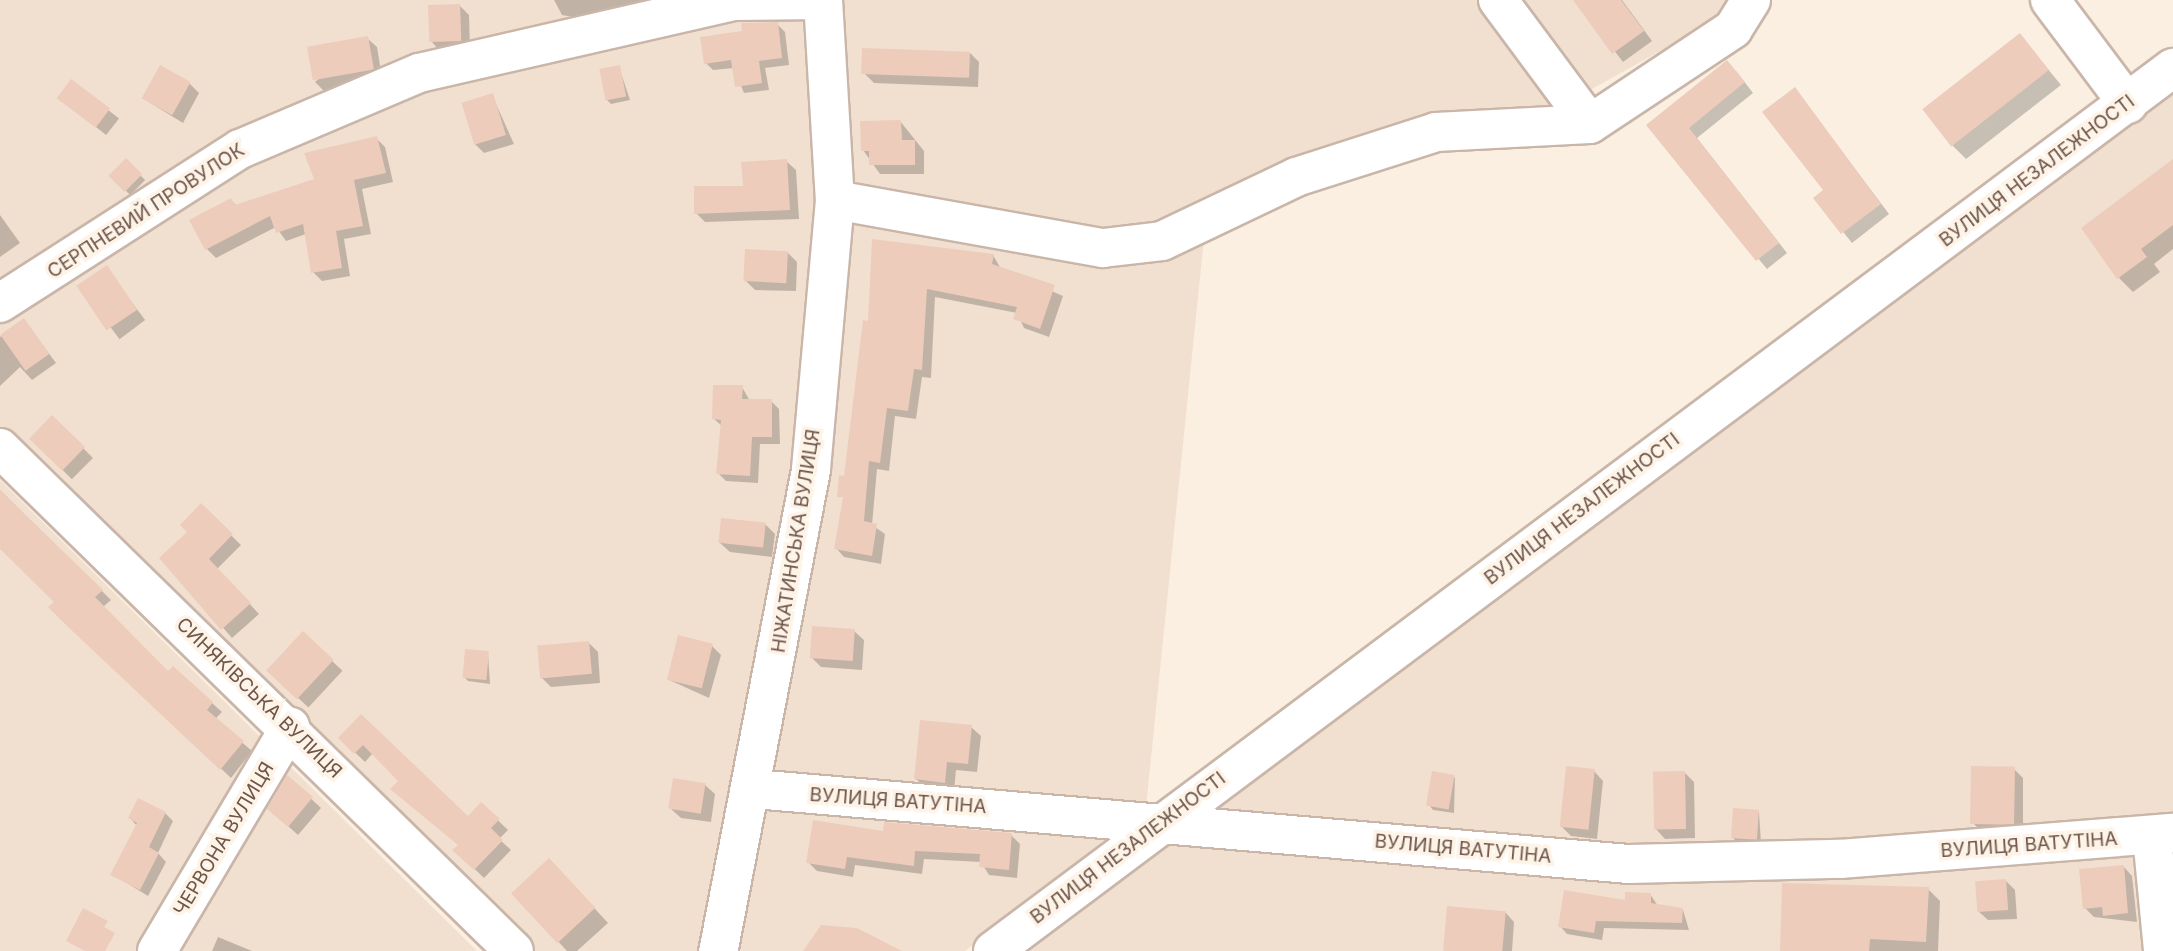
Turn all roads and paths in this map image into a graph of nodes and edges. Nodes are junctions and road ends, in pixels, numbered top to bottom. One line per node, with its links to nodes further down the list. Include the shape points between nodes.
1 (822, 0): 8 (street, НІЖАТИНСЬКА ВУЛИЦЯ); 9 (street, СЕРПНЕВИЙ ПРОВУЛОК, via 734,1 419,73 240,149)
2 (1498, 0): 7 (street)
3 (1751, 0): 7 (street, via 1733,29)
4 (2050, 0): 6 (street)
5 (2173, 68): 6 (street, ВУЛИЦЯ НЕЗАЛЕЖНОСТІ)
6 (2128, 104): 13 (street, ВУЛИЦЯ НЕЗАЛЕЖНОСТІ)
7 (1590, 124): 8 (street, via 1436,132 1296,177 1162,241 1102,248)
8 (835, 200): 12 (street, НІЖАТИНСЬКА ВУЛИЦЯ, via 811,470)
9 (0, 303)
10 (0, 447): 11 (street, СИНЯКІВСЬКА ВУЛИЦЯ)
11 (290, 727): 15 (street, ЧЕРВОНА ВУЛИЦЯ); 16 (street, СИНЯКІВСЬКА ВУЛИЦЯ)
12 (754, 789): 13 (street, ВУЛИЦЯ ВАТУТІНА); 17 (street, НІЖАТИНСЬКА ВУЛИЦЯ)
13 (1162, 821): 14 (street, ВУЛИЦЯ ВАТУТІНА, via 1629,864 1840,859); 18 (street, ВУЛИЦЯ НЕЗАЛЕЖНОСТІ)
14 (2162, 834): 19 (street)
15 (157, 951)
16 (514, 951)
17 (718, 951)
18 (993, 951)
19 (2163, 951)

